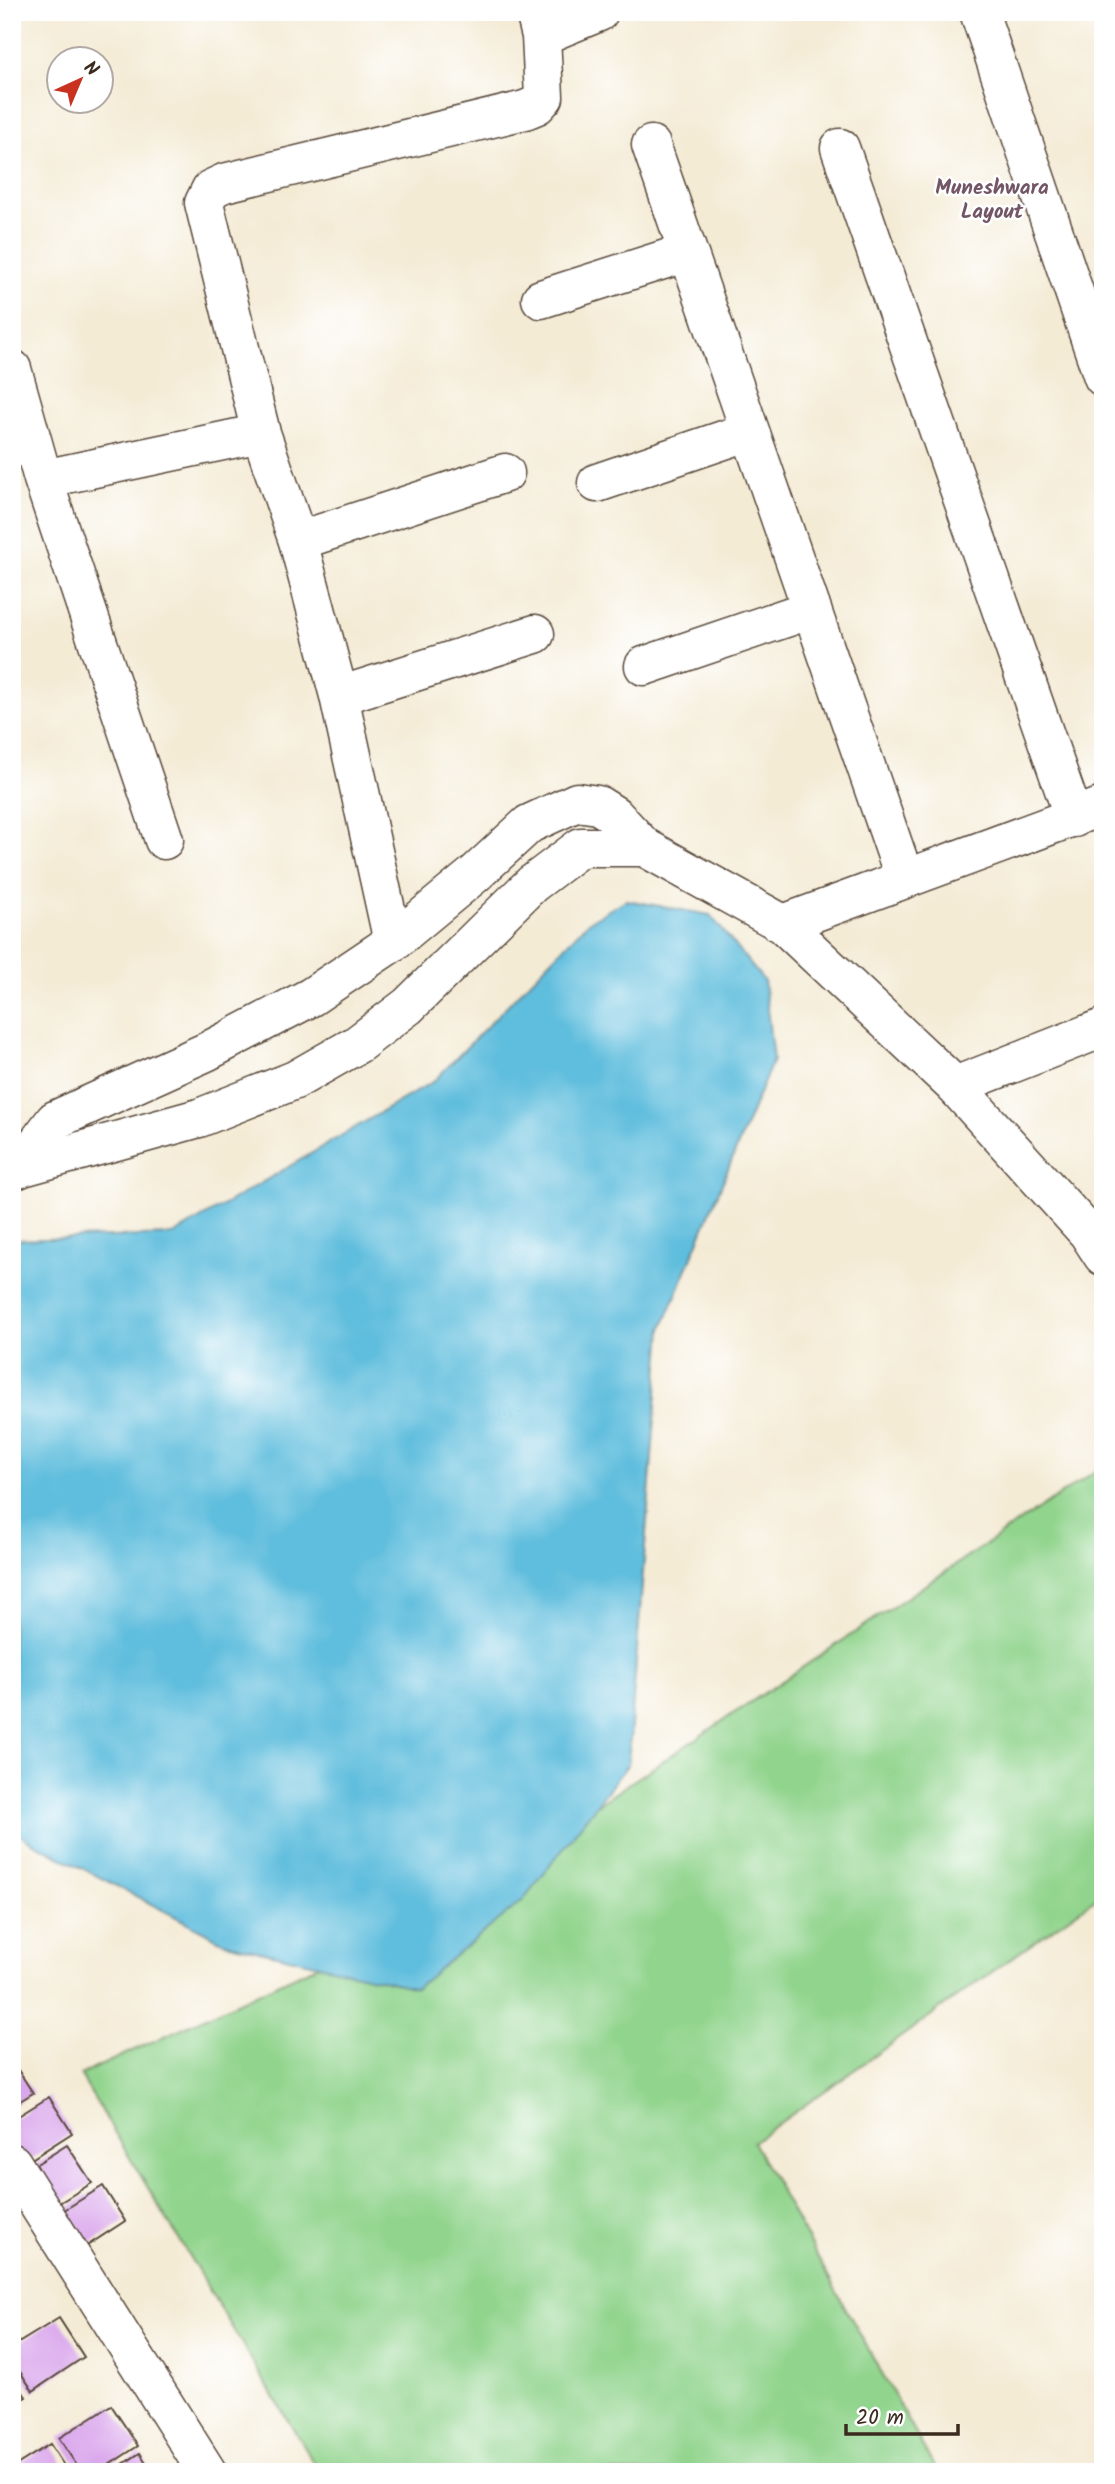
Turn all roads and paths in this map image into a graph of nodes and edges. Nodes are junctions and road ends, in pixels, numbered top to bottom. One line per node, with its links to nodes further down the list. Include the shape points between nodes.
1 (599, 12): 3 (street)
2 (979, 12): 9 (street)
3 (538, 24): 11 (street, via 544,97 537,105 211,189 204,203)
4 (651, 145): 6 (street)
5 (840, 148): 20 (street)
6 (688, 252): 7 (street); 10 (street)
7 (541, 299)
8 (12, 369): 13 (street)
9 (1103, 377)
10 (750, 431): 14 (street); 16 (street)
11 (261, 433): 13 (street); 15 (street)
12 (505, 473): 15 (street)
13 (43, 479): 21 (street)
14 (597, 483)
15 (298, 541): 19 (street)
16 (812, 609): 18 (street); 23 (street)
17 (535, 634): 19 (street)
18 (644, 666)
19 (339, 696): 25 (street)
20 (1088, 811): 23 (street)
21 (164, 840)
22 (644, 846): 24 (street); 25 (street, via 598,805 577,802 529,824); 28 (street, via 582,847 532,884 408,1006 358,1044 295,1080 199,1118)
23 (905, 879): 24 (street)
24 (783, 924): 27 (street)
25 (393, 942): 28 (street, via 311,997 206,1052 55,1120)
26 (1103, 1028): 27 (street)
27 (955, 1086): 29 (street)
28 (15, 1170)
29 (1098, 1239)
30 (12, 2163): 31 (street)
31 (207, 2472)

